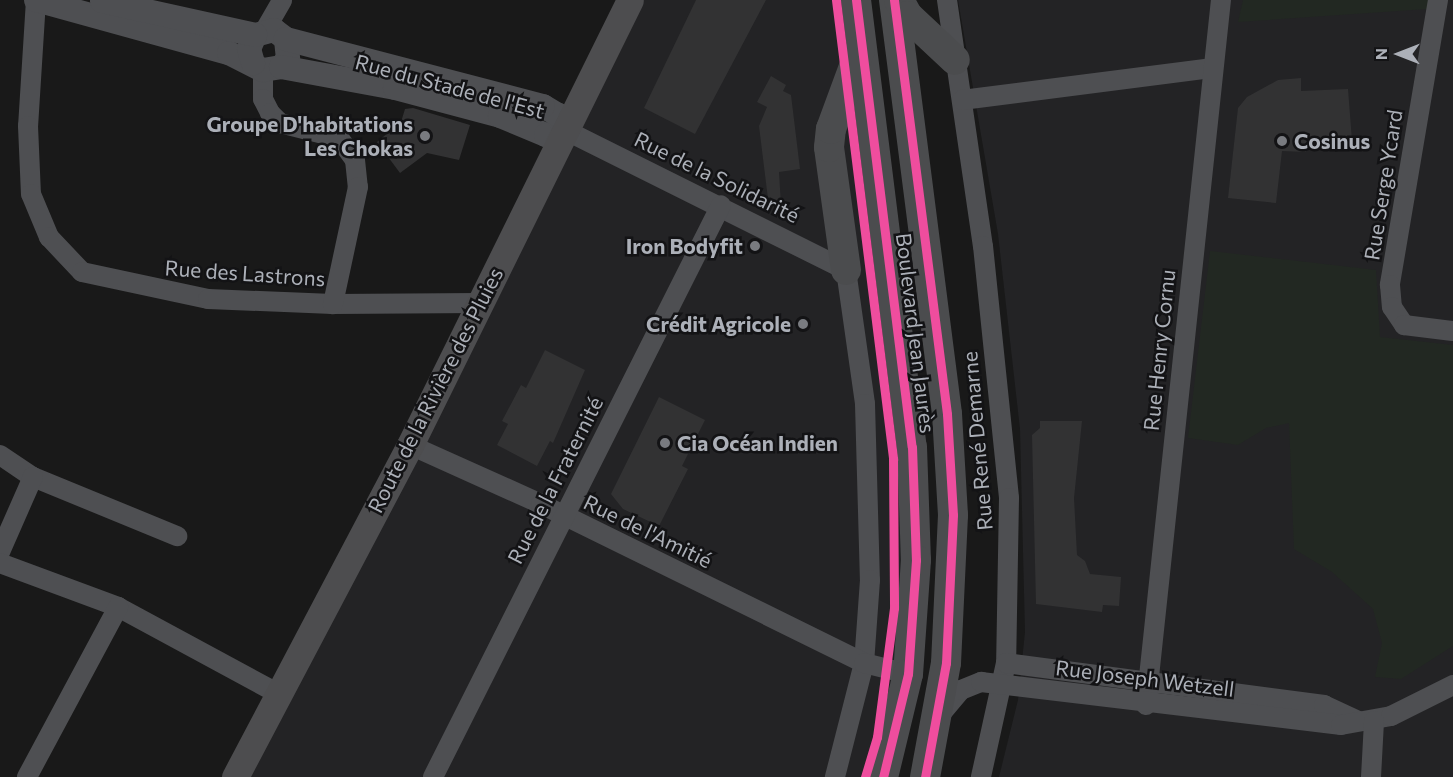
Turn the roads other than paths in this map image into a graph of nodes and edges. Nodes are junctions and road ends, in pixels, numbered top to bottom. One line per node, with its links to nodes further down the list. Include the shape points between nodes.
1 (36, 0): 14 (street, Rue du Stade de l'Est); 21 (street, Rue des Lastrons, via 28,126 31,194 49,237 82,272 189,297)
2 (98, 0): 11 (street, Rue du Stade de l'Est)
3 (630, 0): 17 (main road, Route de la Rivière des Pluies)
4 (856, 0): 12 (main road, Boulevard Jean Jaurès)
5 (894, 0): 39 (main road, Boulevard Jean Jaurès, via 948,425 953,515 951,610)
6 (899, 0): 13 (main road, via 908,16)
7 (947, 0): 13 (street, Rue René Demarne)
8 (1221, 0): 15 (street, Rue Henry Cornu)
9 (1438, 0): 22 (street, Rue Serge Ycard, via 1390,285 1392,307 1404,325)
10 (281, 3): 11 (street)
11 (272, 35): 14 (street, via 249,49); 14 (street, via 290,49); 17 (street, Rue du Stade de l'Est, via 543,106 558,115)
12 (862, 45): 19 (main road, via 831,129); 33 (main road, Boulevard Jean Jaurès, via 912,447 916,560)
13 (955, 60): 16 (street, Rue René Demarne)
14 (266, 67): 17 (street, Rue du Stade de l'Est, via 395,88 500,116 546,135); 21 (street, via 263,99 270,113 280,123 339,138 355,160 358,187)
15 (1211, 68): 16 (street); 34 (street, Rue Henry Cornu)
16 (962, 100): 32 (street, Rue René Demarne, via 983,246 1009,498)
17 (565, 130): 18 (street, Rue de la Solidarité); 20 (main road, Route de la Rivière des Pluies)
18 (721, 205): 19 (street, Rue de la Solidarité); 26 (street, Rue de la Fraternité)
19 (846, 270): 31 (street, via 869,464 870,580)
20 (480, 303): 21 (street, Rue des Lastrons); 23 (main road, Route de la Rivière des Pluies)
21 (333, 304)
22 (1452, 331)
23 (410, 445): 26 (street, Rue de l'Amitié); 37 (main road, Route de la Rivière des Pluies)
24 (0, 455): 25 (street)
25 (33, 477): 27 (street); 28 (street)
26 (564, 516): 31 (street, Rue de l'Amitié); 43 (street, Rue de la Fraternité)
27 (177, 536)
28 (0, 552)
29 (0, 563): 30 (street)
30 (117, 607): 37 (street); 41 (street)
31 (864, 663): 33 (street, Rue de l'Amitié); 44 (street)
32 (1006, 663): 34 (street, Rue Joseph Wetzell); 35 (street, Rue René Demarne)
33 (908, 674): 45 (main road, Boulevard Jean Jaurès)
34 (1149, 681): 38 (street, Rue Henry Cornu); 40 (street, Rue Joseph Wetzell, via 1324,705)
35 (1003, 683): 38 (street, Rue Joseph Wetzell); 39 (street, Rue Joseph Wetzell, via 981,682 961,690); 47 (street, Rue René Demarne)
36 (1453, 685): 40 (street, Rue Joseph Wetzell, via 1427,701)
37 (277, 693): 42 (main road, Route de la Rivière des Pluies)
38 (1146, 705): 40 (street, Rue Joseph Wetzell, via 1324,724)
39 (939, 716): 46 (main road, Boulevard Jean Jaurès)
40 (1366, 721): 48 (street)
41 (27, 777)
42 (235, 777)
43 (434, 777)
44 (835, 777)
45 (883, 777)
46 (925, 777)
47 (981, 777)
48 (1371, 777)

